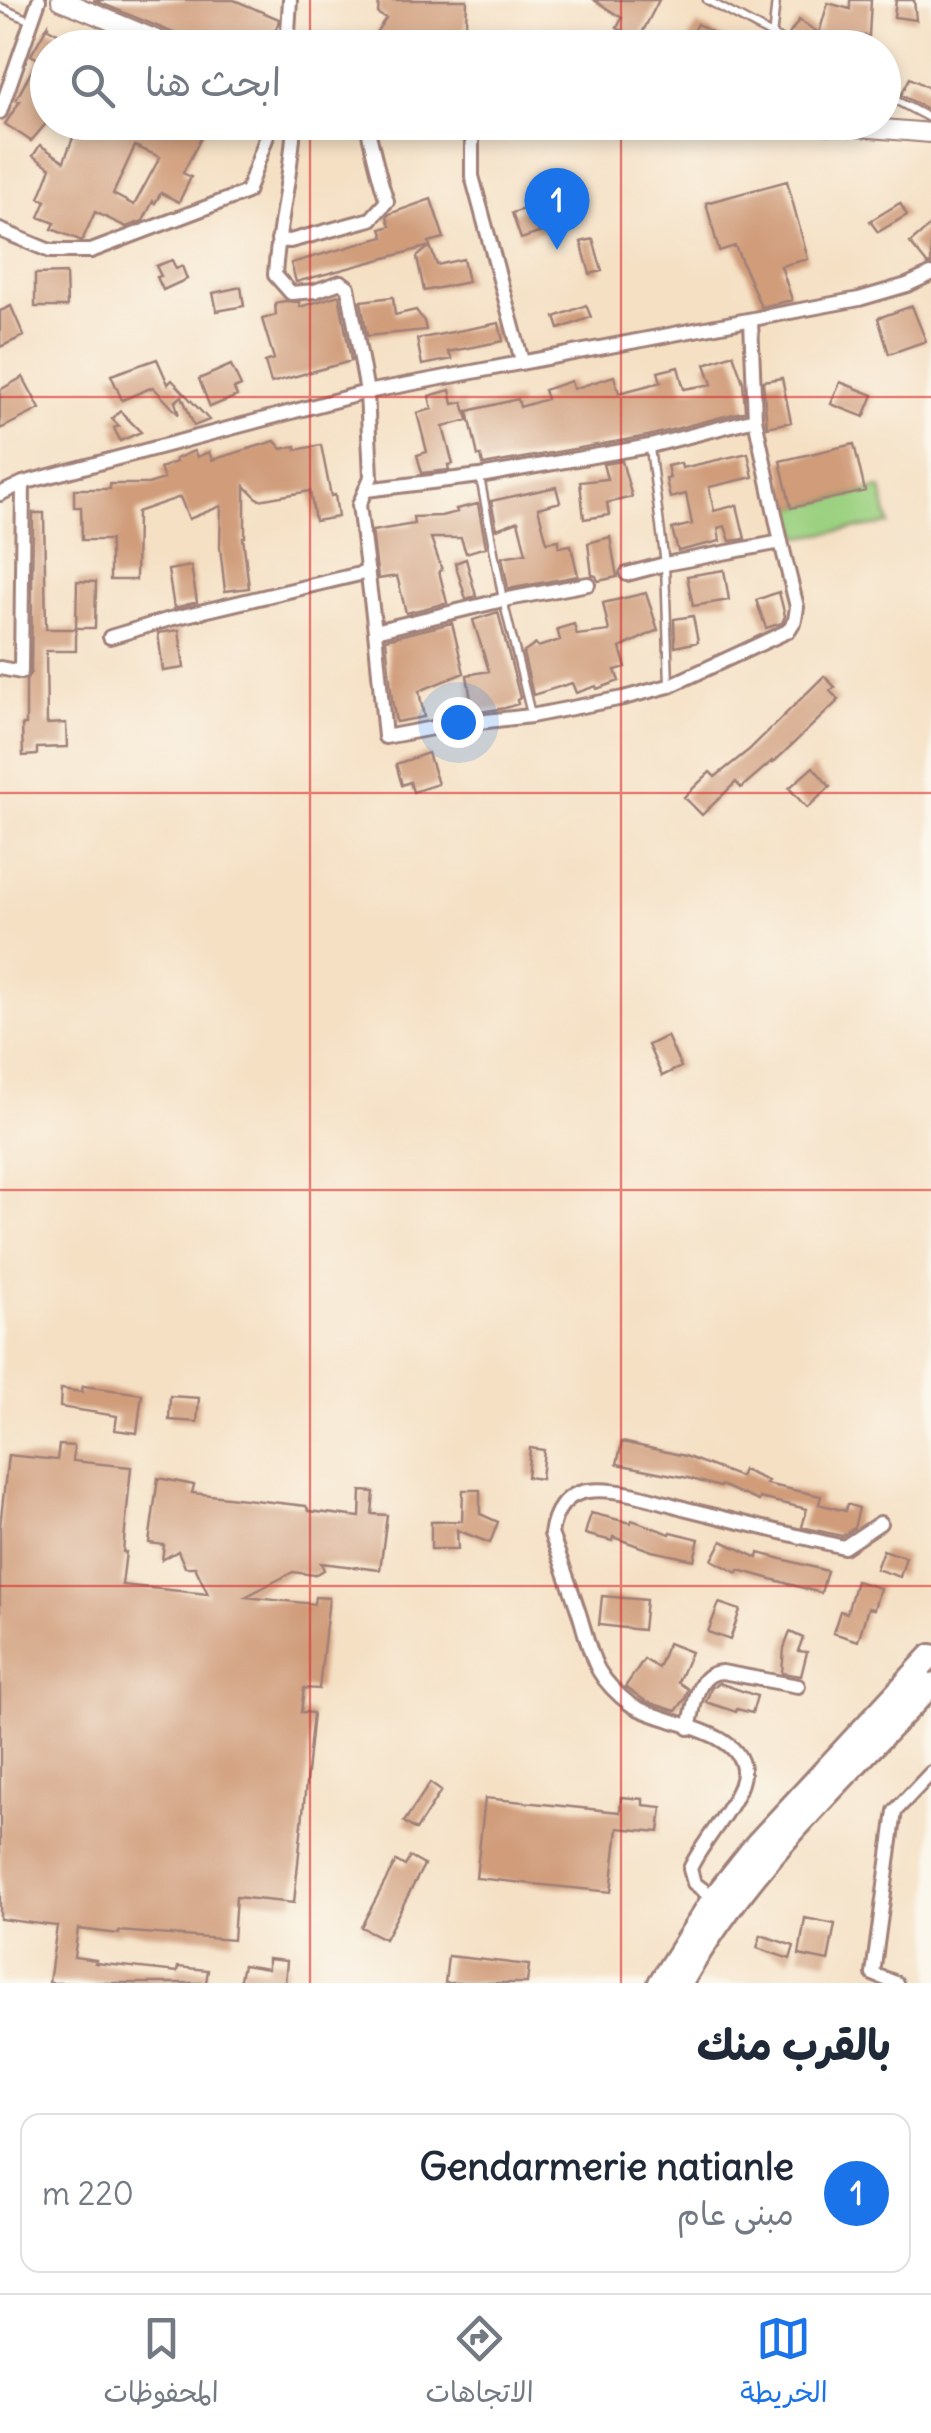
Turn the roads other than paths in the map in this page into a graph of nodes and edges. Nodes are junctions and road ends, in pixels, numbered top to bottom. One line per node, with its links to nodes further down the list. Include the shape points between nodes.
1 (39, 0): 7 (street)
2 (61, 0): 8 (main road)
3 (289, 0): 9 (street)
4 (707, 0): 10 (lane)
5 (776, 0): 11 (lane)
6 (0, 7): 7 (lane)
7 (32, 21): 13 (street)
8 (133, 30)
9 (287, 30)
10 (763, 30)
11 (773, 30)
12 (901, 103): 14 (lane)
13 (1, 105)
14 (931, 119)
15 (901, 131): 16 (main road)
16 (931, 133)
17 (266, 140): 21 (street, via 247,192 90,252 50,251)
18 (293, 140): 22 (street)
19 (371, 140): 22 (street, via 388,201 371,220)
20 (472, 140): 25 (street, via 472,176)
21 (0, 230)
22 (278, 240): 26 (street, via 276,275 288,290 315,291 341,282 348,287)
23 (931, 274): 24 (street, via 859,299)
24 (751, 321): 25 (street); 27 (street)
25 (522, 361): 26 (street)
26 (368, 392): 30 (street); 31 (street, via 372,477)
27 (756, 419): 28 (street); 33 (street)
28 (650, 446): 29 (street); 34 (lane)
29 (480, 476): 31 (street); 38 (lane)
30 (23, 483): 32 (street); 41 (street, via 21,672)
31 (366, 490): 35 (street, via 359,505)
32 (0, 494)
33 (781, 542): 34 (street); 42 (street, via 796,606 788,631)
34 (664, 564): 36 (street); 42 (lane)
35 (368, 572): 39 (street); 40 (street)
36 (628, 574)
37 (588, 584): 38 (street)
38 (503, 600): 39 (street); 43 (lane)
39 (375, 630): 43 (street, via 385,737)
40 (110, 637)
41 (0, 668)
42 (668, 686): 43 (street)
43 (531, 716)
44 (880, 1523): 48 (street, via 844,1548 628,1494 588,1491 561,1506 551,1534 599,1670 632,1706)
45 (931, 1656): 50 (highway)
46 (798, 1686): 48 (street, via 712,1672 702,1682)
47 (931, 1686): 53 (highway, via 765,1864)
48 (689, 1728): 50 (street, via 724,1740 742,1764 741,1784 690,1870 694,1883)
49 (931, 1773): 51 (street, via 895,1811 873,1974)
50 (714, 1898): 52 (highway)
51 (889, 1982)
52 (660, 1983)
53 (682, 1983)

